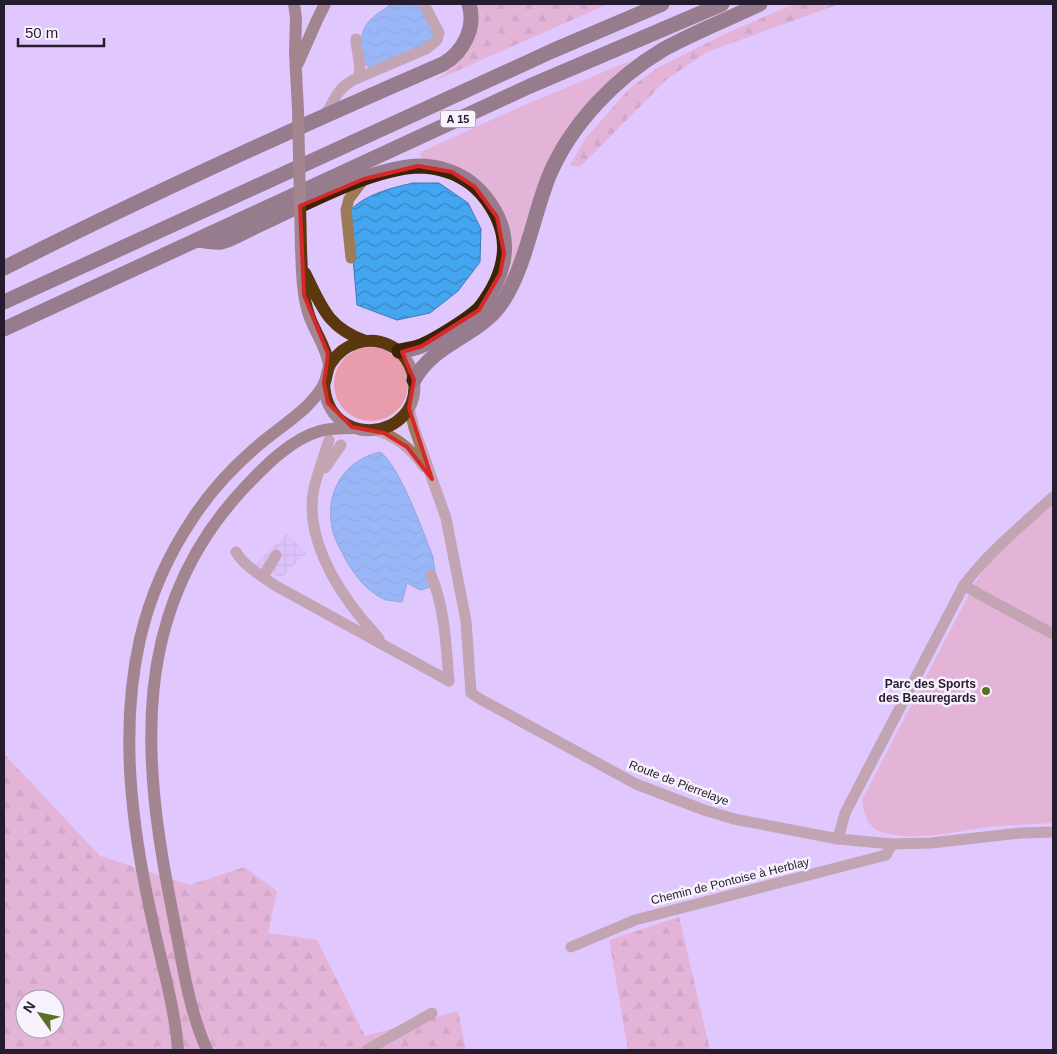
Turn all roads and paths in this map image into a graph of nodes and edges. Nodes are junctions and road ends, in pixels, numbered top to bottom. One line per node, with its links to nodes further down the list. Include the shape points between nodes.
1 (294, 4): 10 (main road)
2 (325, 4): 10 (main road)
3 (424, 4): 11 (street, via 439,33 437,40 426,49)
4 (469, 4): 12 (highway, via 472,18 469,32 453,58)
5 (662, 4): 18 (highway, A 15, via 534,59)
6 (722, 4): 14 (highway, A 15, via 530,86)
7 (760, 4): 23 (highway, via 645,61 596,106 570,139 549,177 517,273 502,302 488,318 429,359)
8 (356, 39): 11 (street)
9 (370, 67): 11 (street)
10 (296, 70): 17 (main road, bridge)
11 (358, 78): 12 (street, via 339,90)
12 (326, 115): 16 (highway)
13 (364, 179): 14 (highway, via 222,242); 15 (street, via 347,204); 21 (highway, via 418,166 452,172 466,179 484,196 498,217 503,234 500,274 479,310 422,346)
14 (197, 240): 19 (highway, A 15)
15 (351, 258)
16 (4, 268)
17 (303, 269): 20 (main road, via 331,320 345,332); 22 (main road, via 308,314 328,354)
18 (4, 302)
19 (4, 328)
20 (365, 341): 21 (main road, via 380,342); 22 (main road, via 348,346)
21 (399, 351): 23 (main road, via 412,369)
22 (329, 365): 24 (main road)
23 (414, 380): 25 (main road)
24 (324, 382): 26 (main road, via 328,403 334,413); 45 (main road, via 308,405 248,454 206,499 160,577 140,642 130,711 132,794 146,890)
25 (408, 408): 27 (main road, via 394,423); 30 (street, Route de Pierrelaye)
26 (356, 428): 27 (main road); 46 (main road, via 320,431 301,439 271,462 235,497 195,554 175,595 162,638 152,706 153,796 186,981)
27 (375, 430): 30 (street, Route de Pierrelaye, via 408,447)
28 (329, 440): 31 (street)
29 (340, 445): 31 (street)
30 (432, 479): 41 (street, Route de Pierrelaye, via 446,518 466,621 471,693 636,784 734,819)
31 (314, 489): 39 (street, via 312,512 318,542 332,574)
32 (1053, 497): 37 (street, via 999,544)
33 (236, 552): 36 (street)
34 (276, 554): 36 (street)
35 (431, 575): 39 (street, via 444,628 449,681)
36 (263, 577): 39 (street)
37 (964, 585): 38 (street); 41 (street, via 845,813)
38 (1053, 634)
39 (382, 644)
40 (1053, 832): 42 (street, Route de Pierrelaye)
41 (838, 839): 42 (street, Route de Pierrelaye)
42 (892, 844): 43 (street, Chemin de Pontoise à Herblay, via 886,855 635,920)
43 (572, 946)
44 (432, 1013): 47 (street)
45 (178, 1050)
46 (207, 1050)
47 (367, 1050)

